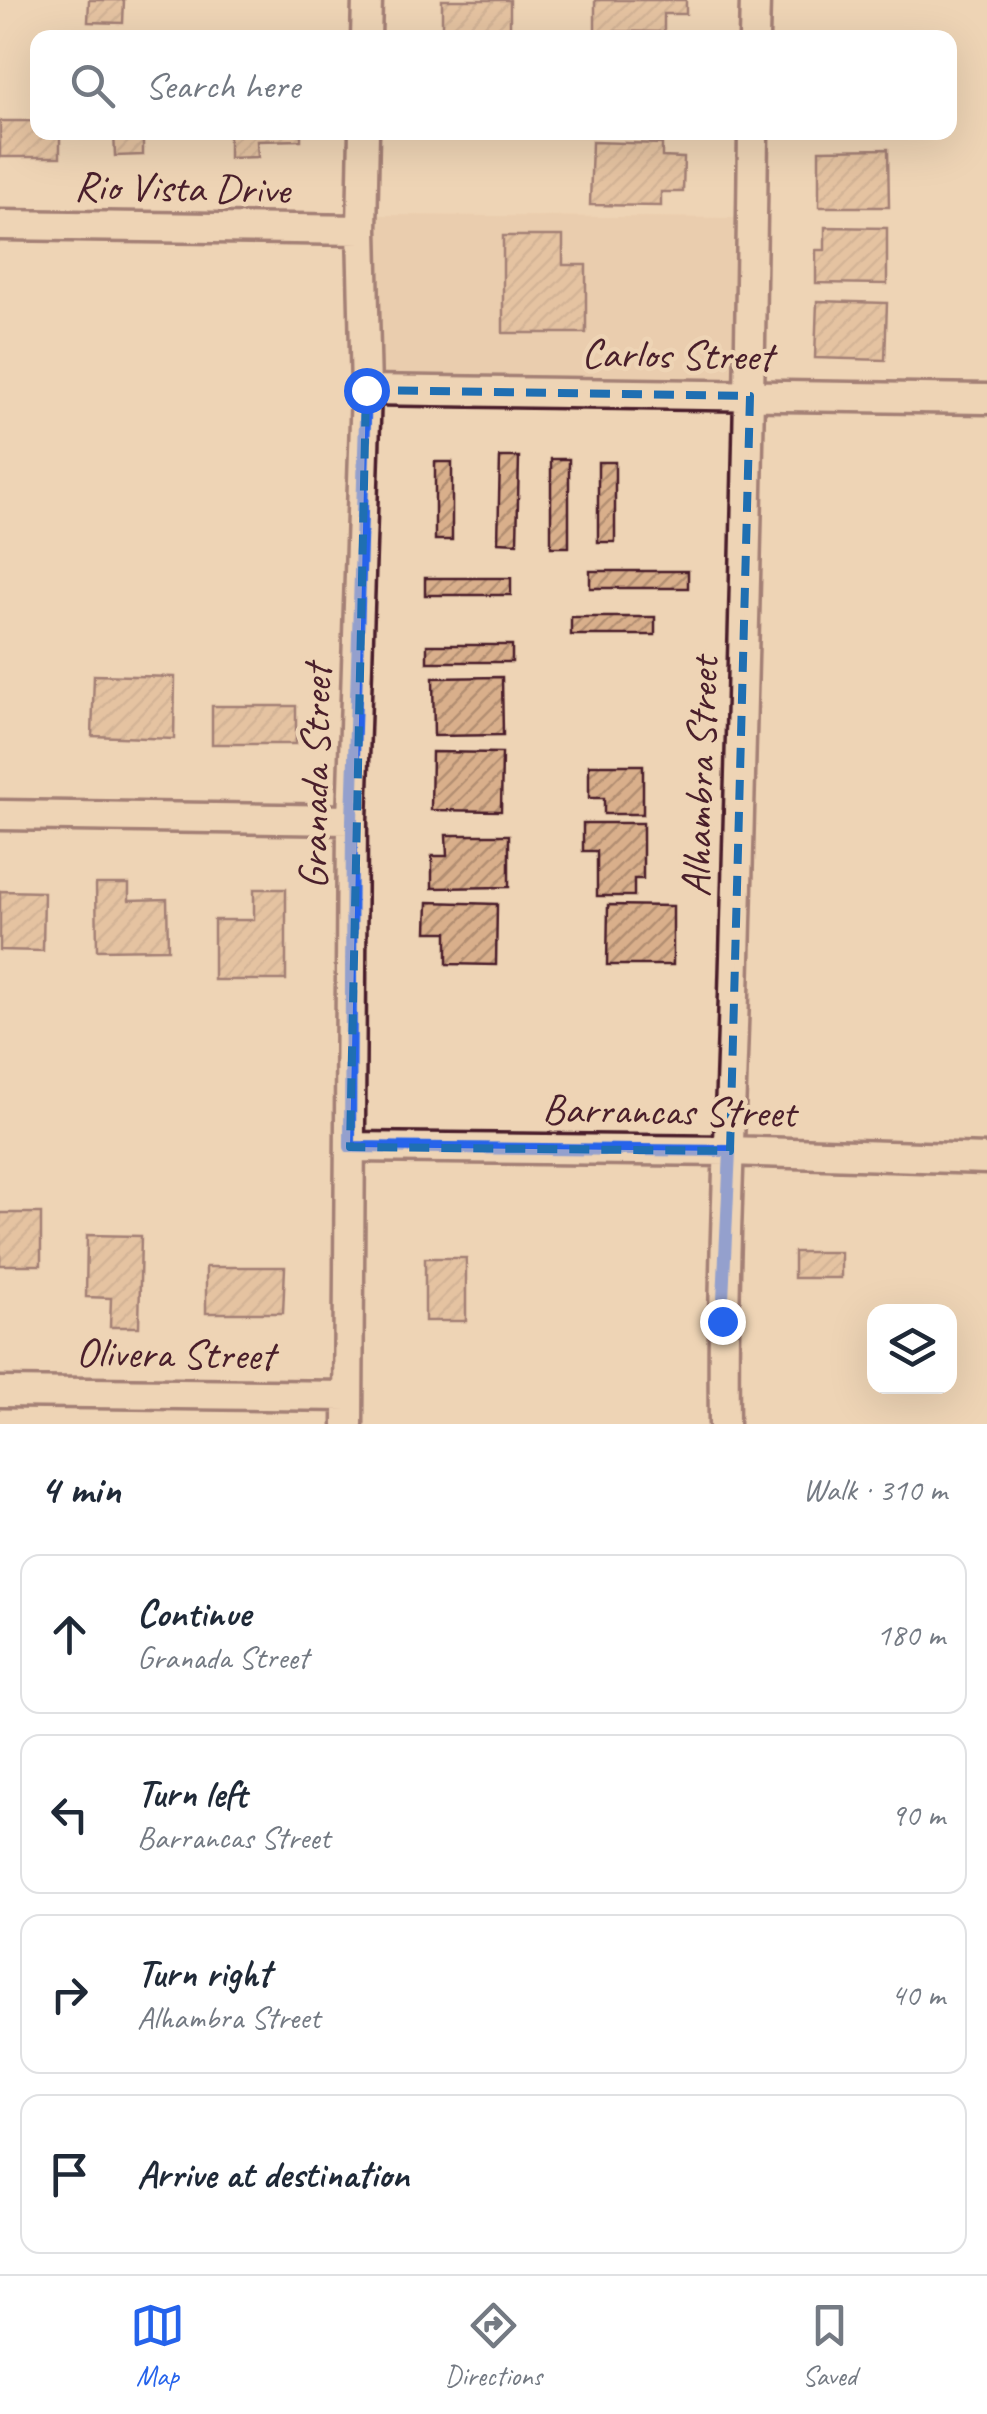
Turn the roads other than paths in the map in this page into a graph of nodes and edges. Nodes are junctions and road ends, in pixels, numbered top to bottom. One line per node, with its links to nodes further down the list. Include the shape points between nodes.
1 (367, 0): 3 (street)
2 (754, 0): 4 (street)
3 (366, 30)
4 (754, 30)
5 (364, 140): 8 (street, Granada Street)
6 (753, 140): 10 (street, Alhambra Street)
7 (0, 226): 8 (street, Rio Vista Drive)
8 (362, 230): 9 (street, Granada Street)
9 (366, 390): 10 (street, Carlos Street); 13 (street, Granada Street)
10 (750, 396): 11 (street, Carlos Street); 15 (street, Alhambra Street)
11 (987, 400)
12 (0, 815): 13 (street)
13 (352, 820): 14 (street, Granada Street)
14 (350, 1147): 15 (street, Barrancas Street); 18 (street, Granada Street)
15 (730, 1151): 16 (street, Barrancas Street); 20 (street, Alhambra Street)
16 (987, 1159)
17 (0, 1392): 18 (street, Olivera Street)
18 (348, 1396): 19 (street, Granada Street)
19 (348, 1424)
20 (724, 1424)

